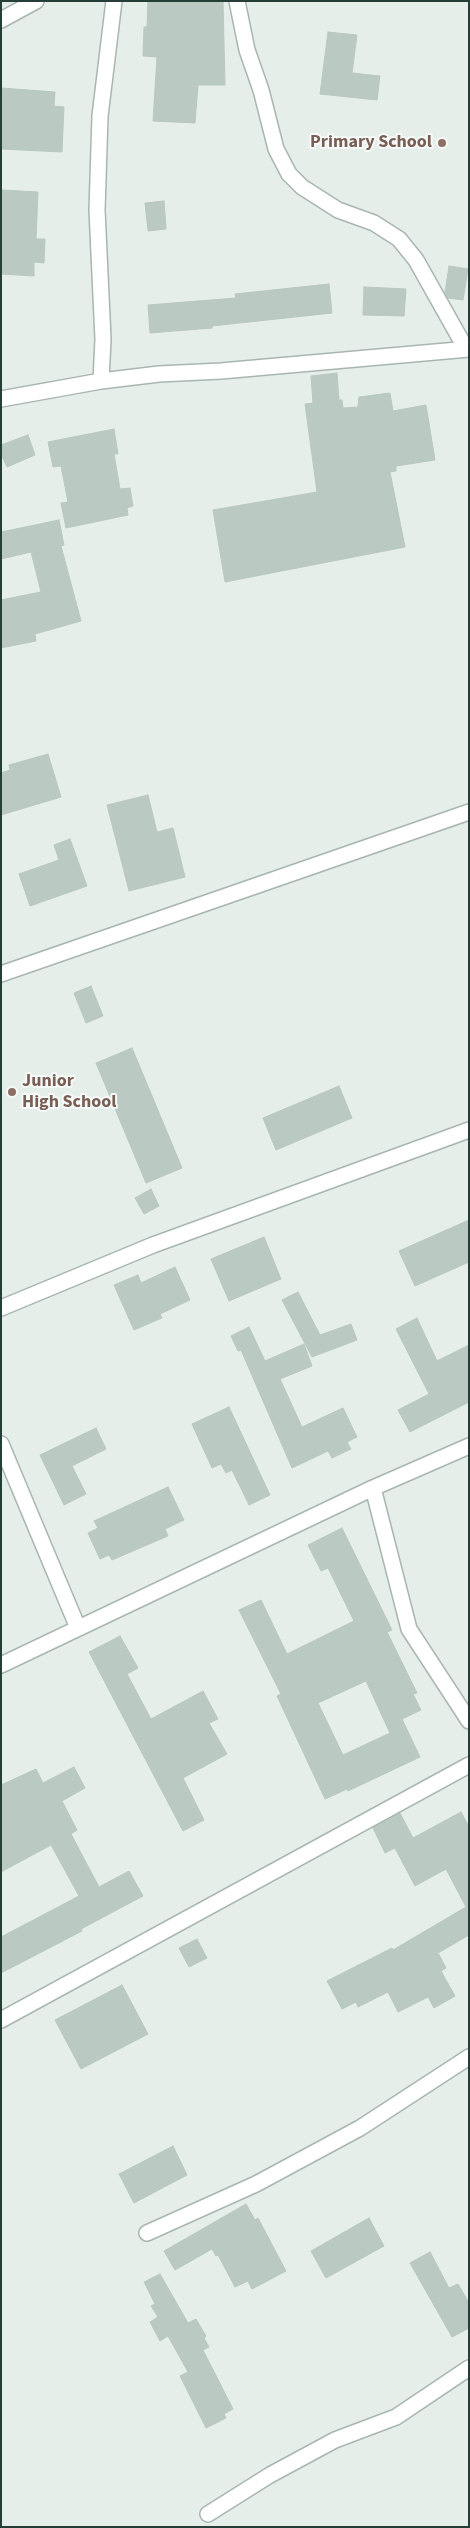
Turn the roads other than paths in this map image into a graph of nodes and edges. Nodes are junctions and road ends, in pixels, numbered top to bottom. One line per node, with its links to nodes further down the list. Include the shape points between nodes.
1 (36, 1): 4 (street)
2 (114, 1): 6 (street, via 100,116 97,210 103,338)
3 (237, 1): 5 (street, via 247,50 276,149 290,174 302,187 338,210 374,223 399,239 416,260)
4 (1, 20)
5 (467, 349): 6 (street)
6 (101, 381): 7 (street)
7 (1, 399)
8 (469, 812): 9 (street)
9 (1, 974)
10 (469, 1130): 11 (street, via 154,1245)
11 (1, 1308)
12 (1, 1444): 15 (street)
13 (469, 1446): 14 (street)
14 (373, 1488): 15 (street); 17 (street, via 410,1629)
15 (78, 1628): 16 (street)
16 (1, 1665)
17 (469, 1721)
18 (469, 1765): 19 (street)
19 (1, 2020)
20 (469, 2057): 21 (street, via 351,2133 256,2184)
21 (146, 2234)
22 (469, 2368): 23 (street, via 396,2417 335,2440)
23 (208, 2514)

